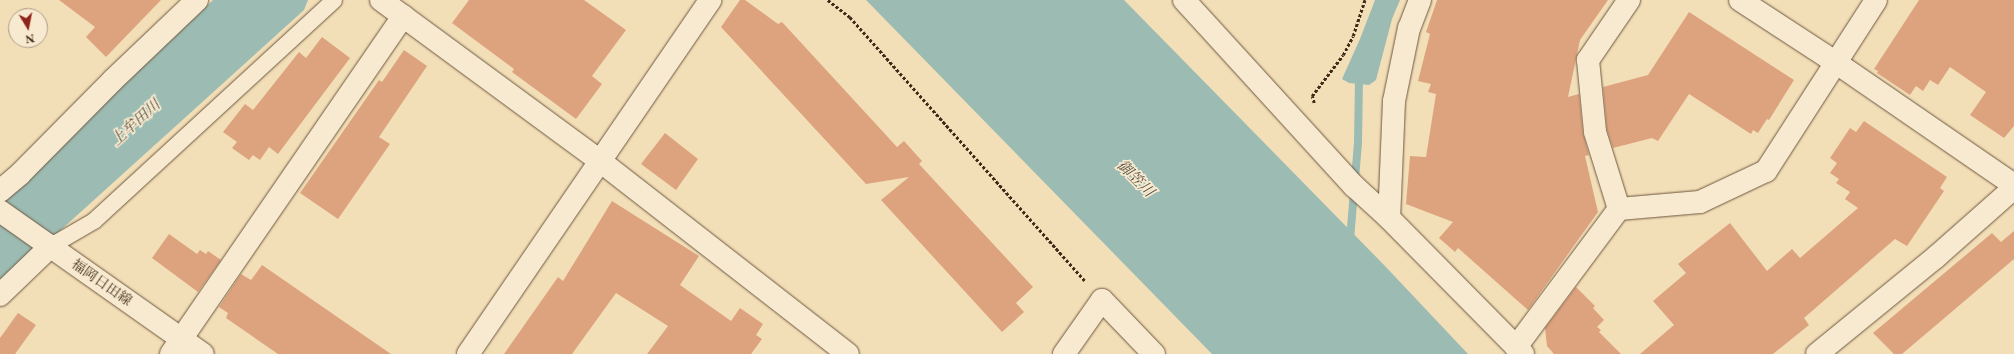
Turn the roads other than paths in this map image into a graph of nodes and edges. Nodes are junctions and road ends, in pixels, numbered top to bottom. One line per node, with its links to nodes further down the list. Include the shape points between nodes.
1 (197, 0): 14 (street)
2 (334, 0): 18 (lane, via 94,221)
3 (381, 0): 10 (street)
4 (710, 0): 12 (street)
5 (1184, 0): 17 (street, via 1354,186)
6 (1420, 0): 17 (street, via 1409,28 1394,101)
7 (1629, 0): 15 (street, via 1588,60 1595,132)
8 (1740, 0): 11 (street)
9 (1876, 0): 11 (street)
10 (403, 16): 12 (street); 20 (street)
11 (1836, 62): 13 (street); 15 (street, via 1766,171 1700,202)
12 (600, 161): 23 (street); 24 (street)
13 (2014, 186): 27 (street, via 1936,257)
14 (0, 191)
15 (1619, 209): 21 (street)
16 (0, 212): 18 (street, 福岡日田線)
17 (1389, 218): 21 (street)
18 (44, 242): 19 (street); 20 (street, 福岡日田線)
19 (0, 295)
20 (176, 346): 22 (street, 福岡日田線)
21 (1519, 350)
22 (203, 354)
23 (468, 354)
24 (848, 354)
25 (1064, 354): 26 (street, via 1102,300)
26 (1154, 354)
27 (1817, 354)

